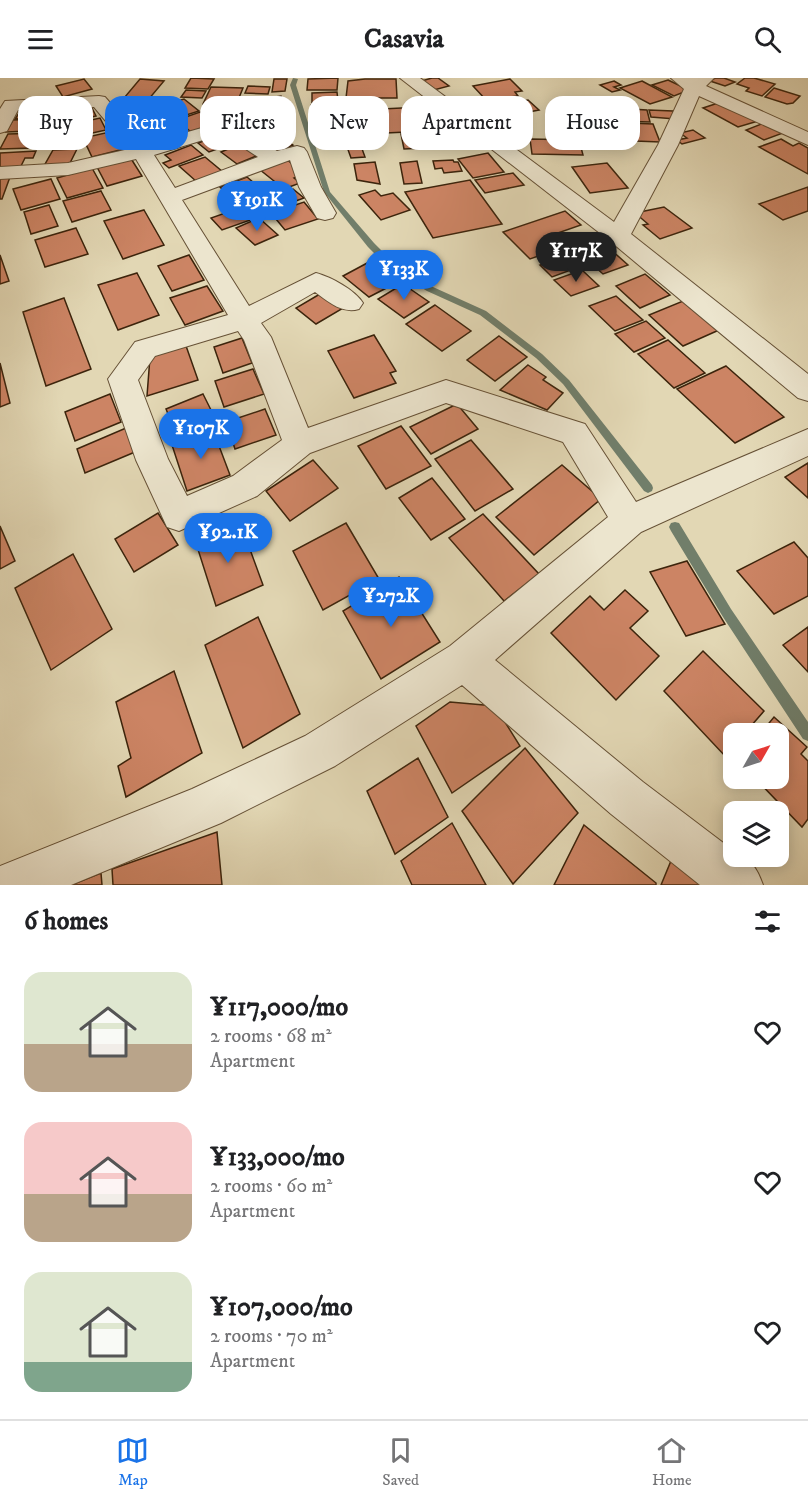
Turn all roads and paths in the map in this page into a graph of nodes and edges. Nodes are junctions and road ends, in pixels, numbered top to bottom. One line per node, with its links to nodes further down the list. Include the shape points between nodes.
1 (409, 78): 10 (street)
2 (693, 81): 4 (street); 10 (street, via 668,145)
3 (0, 127): 5 (street, via 11,105 99,101)
4 (808, 139)
5 (142, 152): 6 (street, via 226,127); 7 (street, via 68,170); 8 (street)
6 (274, 158): 8 (street); 9 (street, via 297,152)
7 (0, 173)
8 (169, 198): 12 (street)
9 (325, 213)
10 (618, 236): 13 (street)
11 (350, 303): 12 (street, via 316,281)
12 (244, 320): 15 (street, via 257,337); 15 (street, via 145,349 123,379 152,460 179,516 245,486)
13 (808, 390)
14 (808, 442): 16 (street)
15 (299, 444): 16 (street, via 446,391 574,433)
16 (629, 521): 17 (street)
17 (464, 660): 18 (street, via 320,751 205,807); 19 (street, via 627,798)
18 (12, 885)
19 (739, 885)

